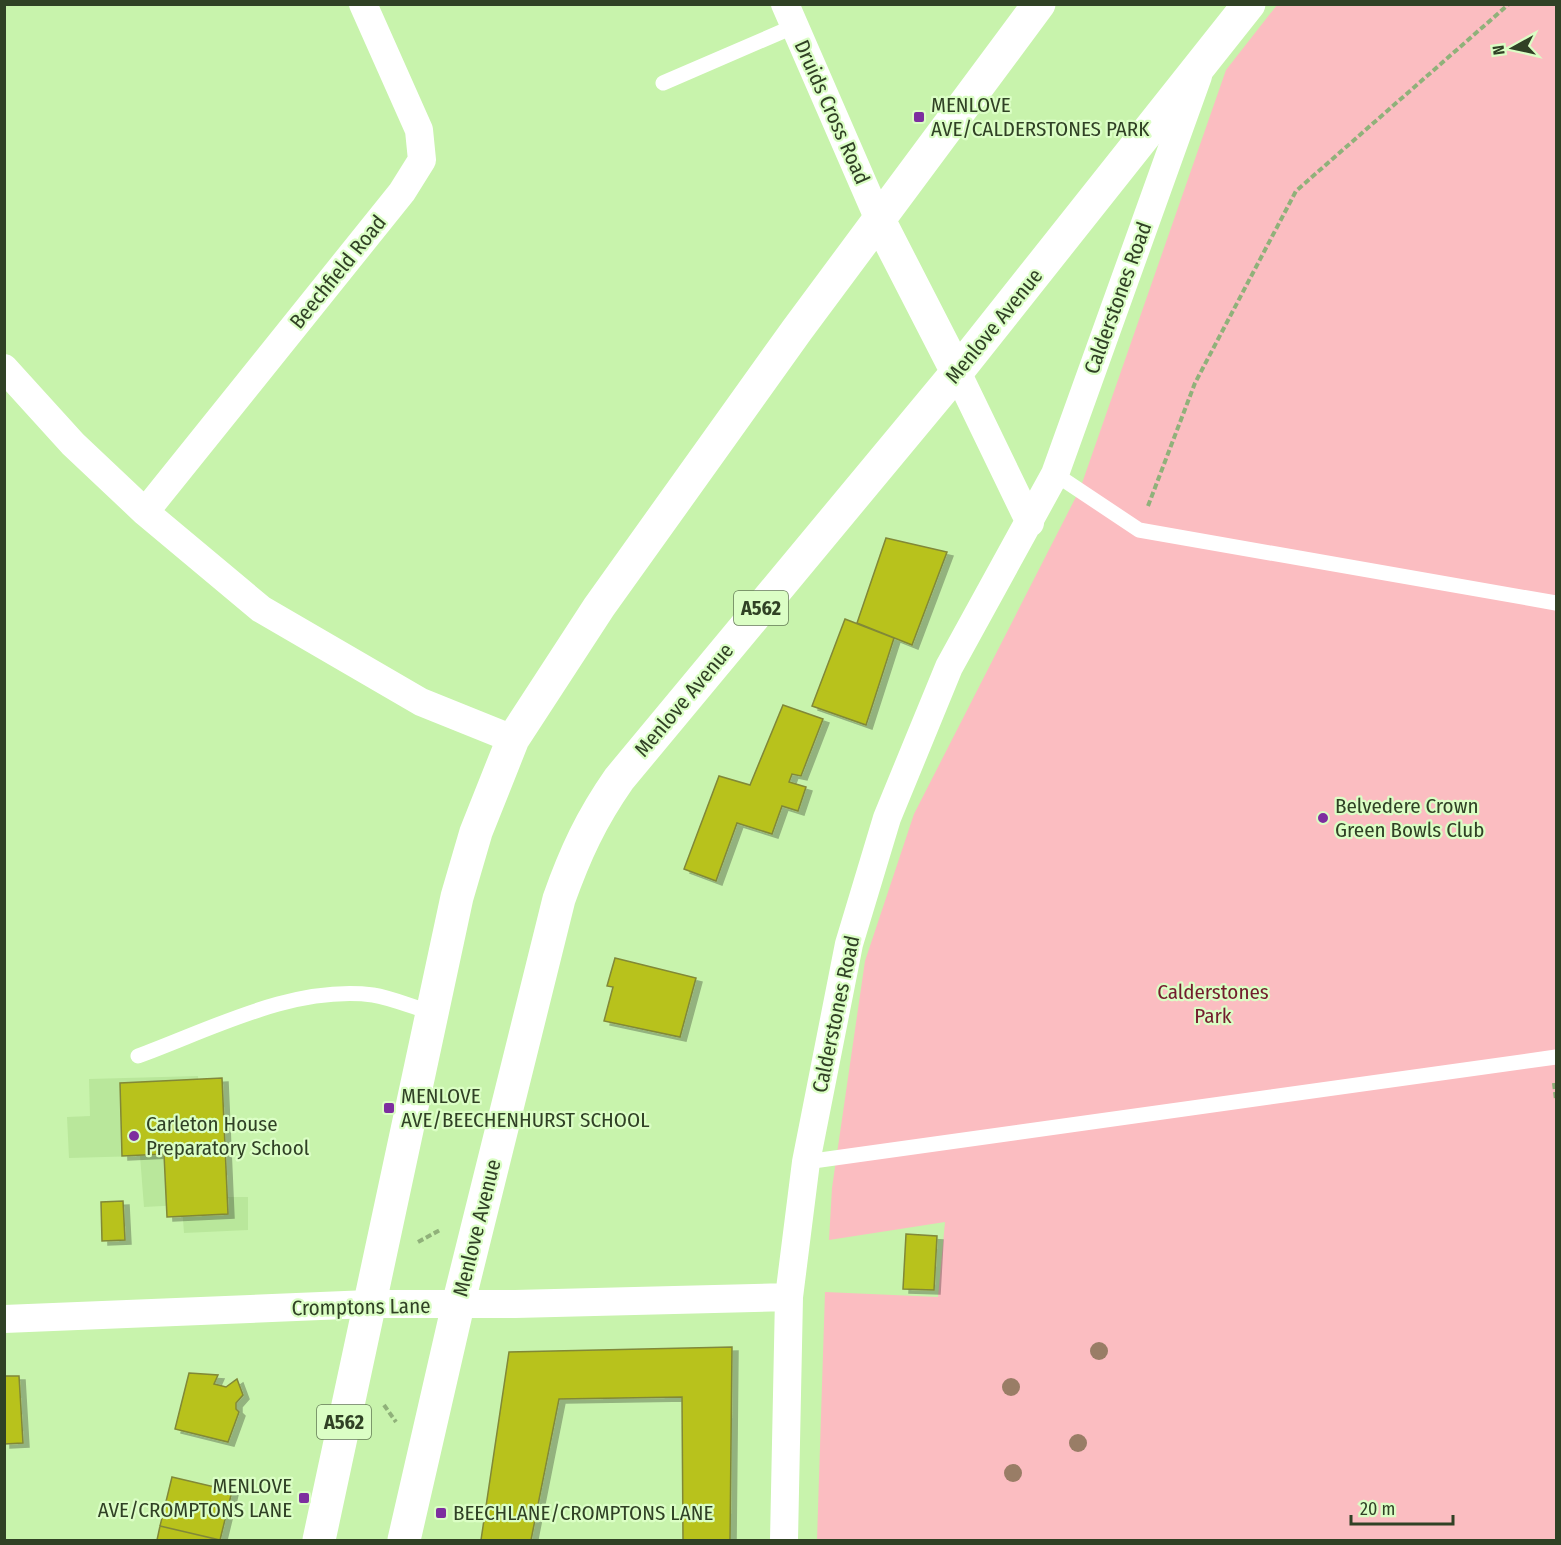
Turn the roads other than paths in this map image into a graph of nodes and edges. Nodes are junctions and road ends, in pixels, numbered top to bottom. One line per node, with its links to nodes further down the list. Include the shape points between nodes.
1 (363, 4): 11 (street, Beechfield Road, via 419,130 422,160 402,192)
2 (1039, 4): 7 (highway, A562)
3 (1250, 4): 5 (highway, Menlove Avenue / A562)
4 (790, 15): 6 (lane); 7 (street, Druids Cross Road)
5 (1199, 71): 9 (highway, Menlove Avenue / A562); 10 (street, Calderstones Road)
6 (663, 83)
7 (879, 220): 9 (highway); 14 (highway, A562, via 605,597)
8 (4, 368): 11 (street, via 73,444)
9 (957, 372): 12 (street); 21 (highway, Menlove Avenue / A562, via 619,779 593,816 559,899)
10 (1055, 474): 12 (street, Calderstones Road); 13 (lane, via 1139,530)
11 (145, 512): 14 (street, via 261,609 421,702)
12 (1030, 523): 18 (street, Calderstones Road, via 949,667 886,818 849,944)
13 (1557, 603)
14 (513, 739): 15 (highway, A562, via 476,832)
15 (430, 1012): 16 (lane, via 374,995 320,995 269,1007); 20 (highway, A562)
16 (138, 1056)
17 (1557, 1057): 18 (lane)
18 (806, 1162): 19 (street, Calderstones Road)
19 (789, 1297): 21 (street, Cromptons Lane); 25 (street, Calderstones Road)
20 (369, 1304): 21 (street, Cromptons Lane); 22 (street, Cromptons Lane); 23 (highway, A562)
21 (458, 1305): 24 (highway, Menlove Avenue / A562)
22 (4, 1319)
23 (319, 1540)
24 (404, 1540)
25 (784, 1540)

